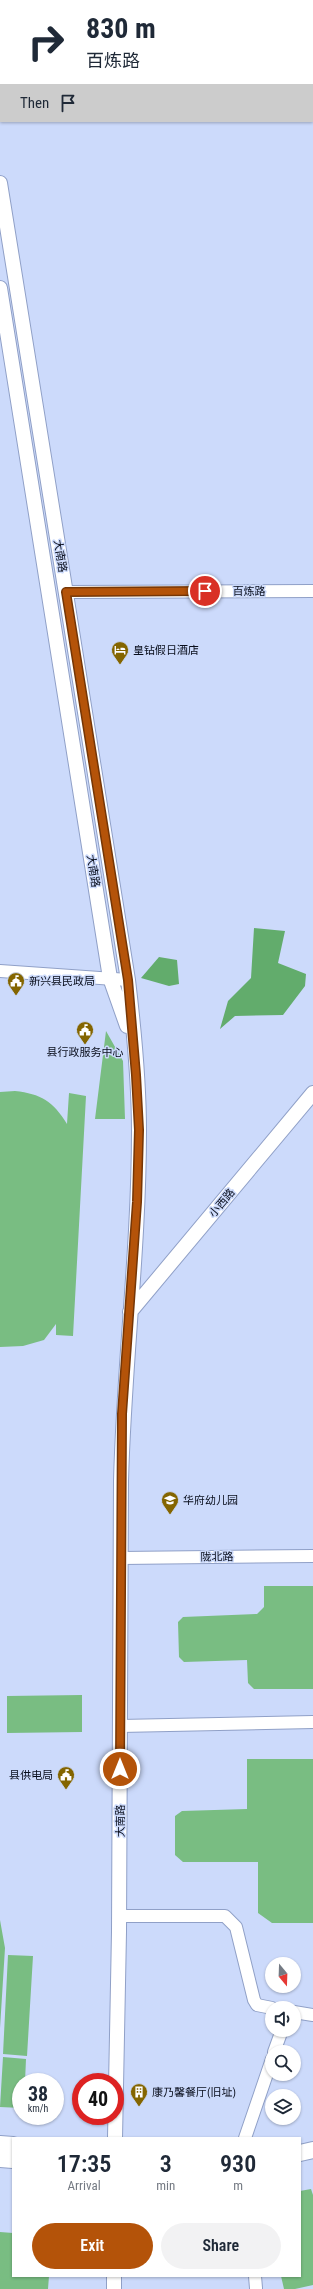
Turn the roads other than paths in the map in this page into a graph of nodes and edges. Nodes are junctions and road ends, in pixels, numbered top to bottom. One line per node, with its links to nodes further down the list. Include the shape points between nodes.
1 (0, 183): 4 (street, 大南路)
2 (0, 288): 6 (street, 大南路)
3 (313, 590): 4 (street, 百炼路)
4 (66, 592): 7 (street, 大南路)
5 (0, 972): 6 (street)
6 (110, 978): 7 (street); 8 (street, 大南路)
7 (128, 980): 8 (street, 大南路)
8 (135, 1048): 10 (street, 大南路, via 139,1130)
9 (313, 1094): 10 (street, 小西路)
10 (130, 1312): 12 (street, 大南路, via 122,1414)
11 (313, 1556): 12 (street, 陇北路)
12 (121, 1558): 14 (street, 大南路)
13 (313, 1722): 14 (street)
14 (120, 1726): 15 (street, 大南路)
15 (120, 1916): 16 (street, via 225,1916 236,1927 254,2000 257,2006); 20 (street, 大南路)
16 (265, 2007)
17 (301, 2013): 18 (street)
18 (313, 2015)
19 (265, 2079): 21 (street)
20 (115, 2137)
21 (245, 2137)
22 (313, 2139): 23 (main road)
23 (301, 2142)
24 (0, 2144): 25 (main road)
25 (12, 2145)
26 (313, 2150): 27 (main road)
27 (301, 2153)
28 (0, 2159): 29 (main road)
29 (12, 2160)
30 (114, 2277): 33 (street)
31 (255, 2277): 32 (street)
32 (256, 2288)
33 (114, 2289)

